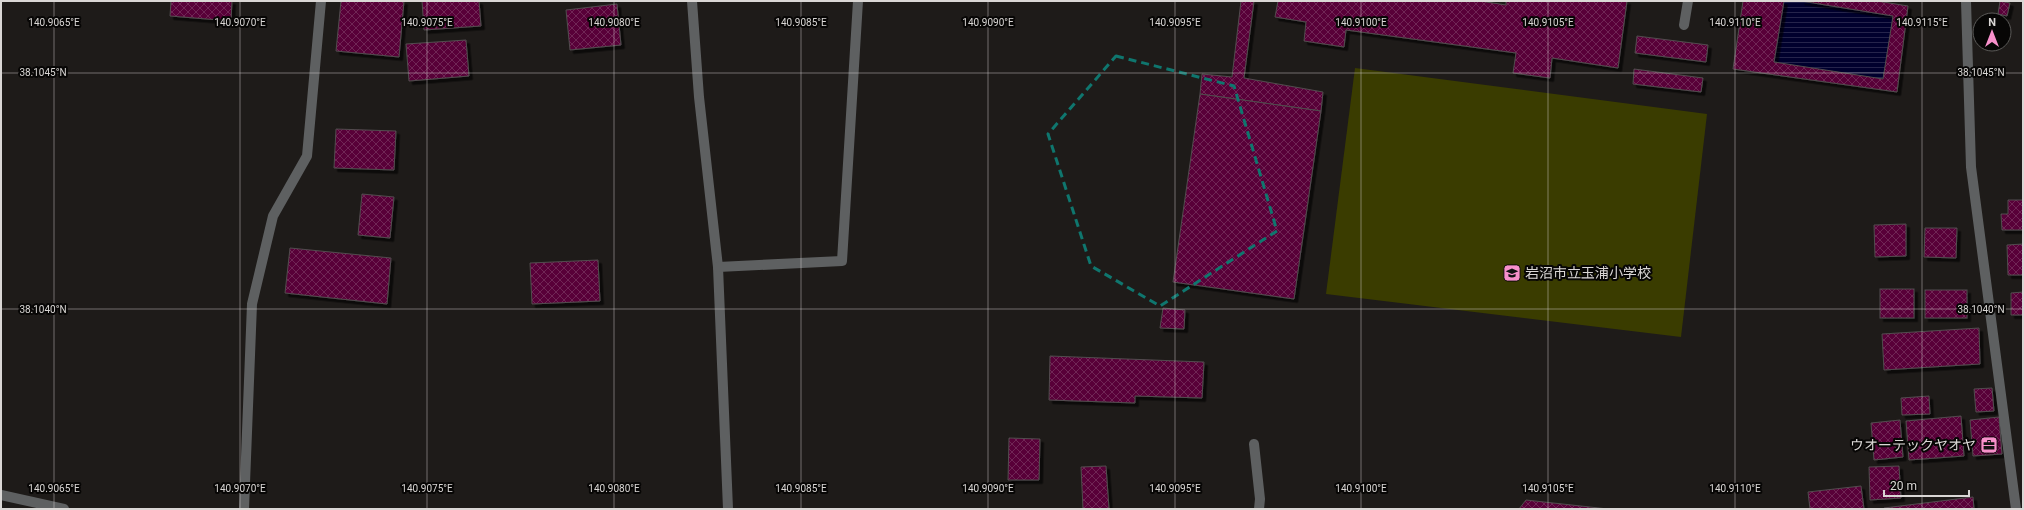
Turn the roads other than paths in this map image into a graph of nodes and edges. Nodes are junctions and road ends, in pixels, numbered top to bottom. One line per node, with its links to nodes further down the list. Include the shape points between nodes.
1 (321, 1): 11 (street, via 307,156 273,216 252,304)
2 (692, 1): 7 (street, via 699,97)
3 (858, 1): 7 (street, via 842,261)
4 (1688, 1): 6 (street)
5 (1966, 1): 14 (street, via 1971,167)
6 (1684, 25)
7 (718, 267): 12 (street)
8 (1254, 444): 13 (street)
9 (1, 495): 10 (street)
10 (64, 509)
11 (244, 509)
12 (728, 509)
13 (1259, 509)
14 (2016, 509)

